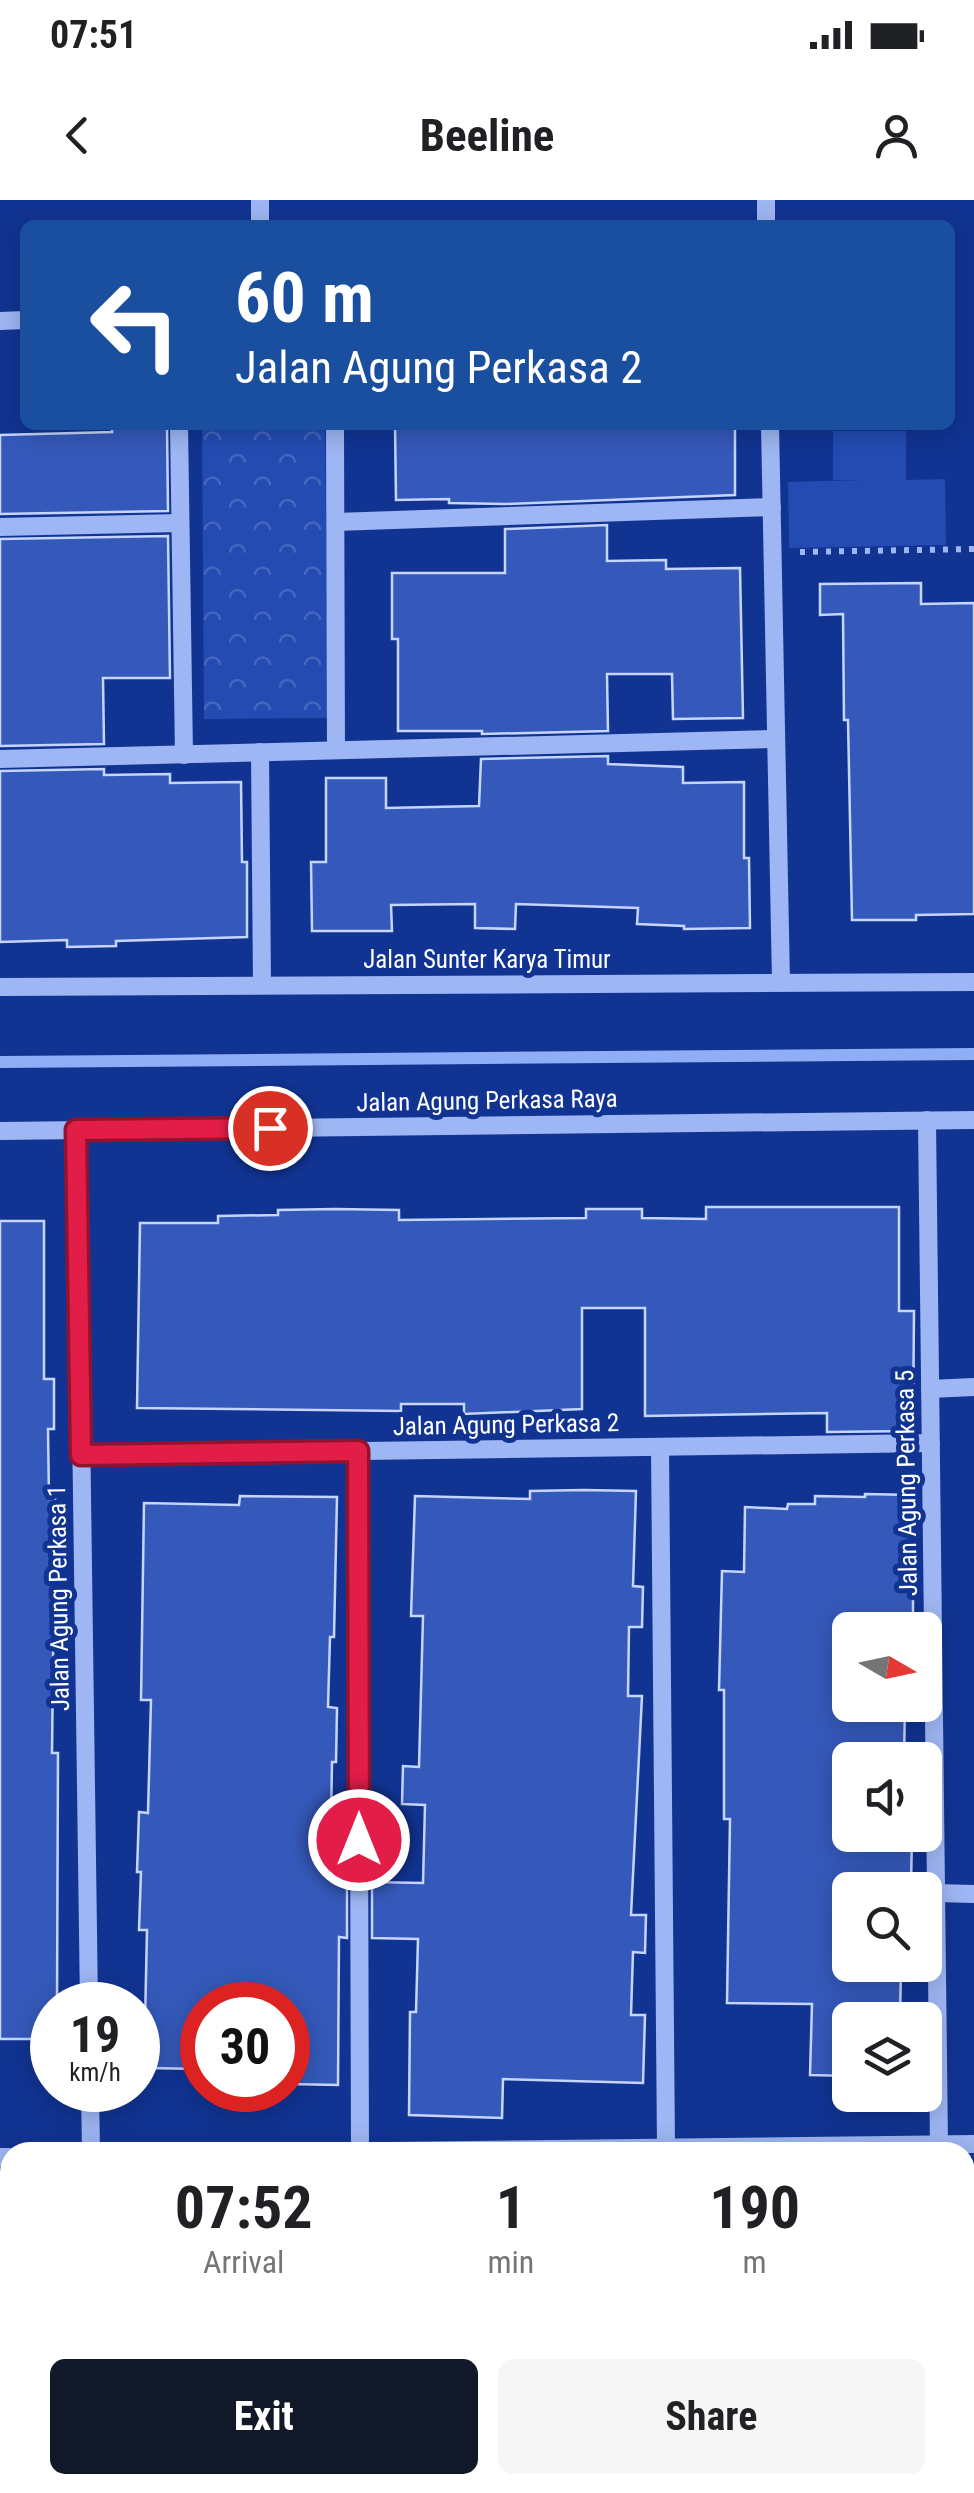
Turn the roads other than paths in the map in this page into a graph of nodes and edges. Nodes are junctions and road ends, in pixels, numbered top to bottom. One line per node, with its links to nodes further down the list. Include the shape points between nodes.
1 (179, 430): 6 (street)
2 (334, 430): 5 (street)
3 (770, 430): 4 (street)
4 (772, 506): 5 (street); 8 (street)
5 (336, 522): 9 (street)
6 (180, 524): 7 (street); 11 (street)
7 (0, 527)
8 (776, 739): 9 (street); 13 (street)
9 (336, 750): 10 (street)
10 (260, 752): 11 (street); 15 (street)
11 (184, 754): 12 (street)
12 (0, 759)
13 (781, 982): 14 (street, Jalan Sunter Karya Timur); 15 (street, Jalan Sunter Karya Timur)
14 (974, 982)
15 (262, 985): 16 (street, Jalan Sunter Karya Timur)
16 (0, 987)
17 (927, 1120): 18 (street, Jalan Agung Perkasa Raya); 19 (street, Jalan Agung Perkasa Raya); 22 (street, Jalan Agung Perkasa 5)
18 (974, 1120)
19 (76, 1130): 20 (street, Jalan Agung Perkasa Raya); 26 (street, Jalan Agung Perkasa 1)
20 (0, 1131)
21 (974, 1387): 22 (street)
22 (930, 1388): 23 (street, Jalan Agung Perkasa 5)
23 (931, 1443): 24 (street, Jalan Agung Perkasa 2); 27 (street, Jalan Agung Perkasa 5)
24 (660, 1447): 25 (street, Jalan Agung Perkasa 2); 35 (street)
25 (358, 1451): 26 (street, Jalan Agung Perkasa 2); 34 (street)
26 (81, 1455): 30 (street, Jalan Agung Perkasa 1)
27 (936, 1872)
28 (942, 1893): 29 (street)
29 (974, 1894)
30 (88, 1982)
31 (937, 1982): 36 (street, Jalan Agung Perkasa 5)
32 (90, 2112): 33 (street)
33 (90, 2142)
34 (360, 2142)
35 (666, 2142)
36 (939, 2142)

